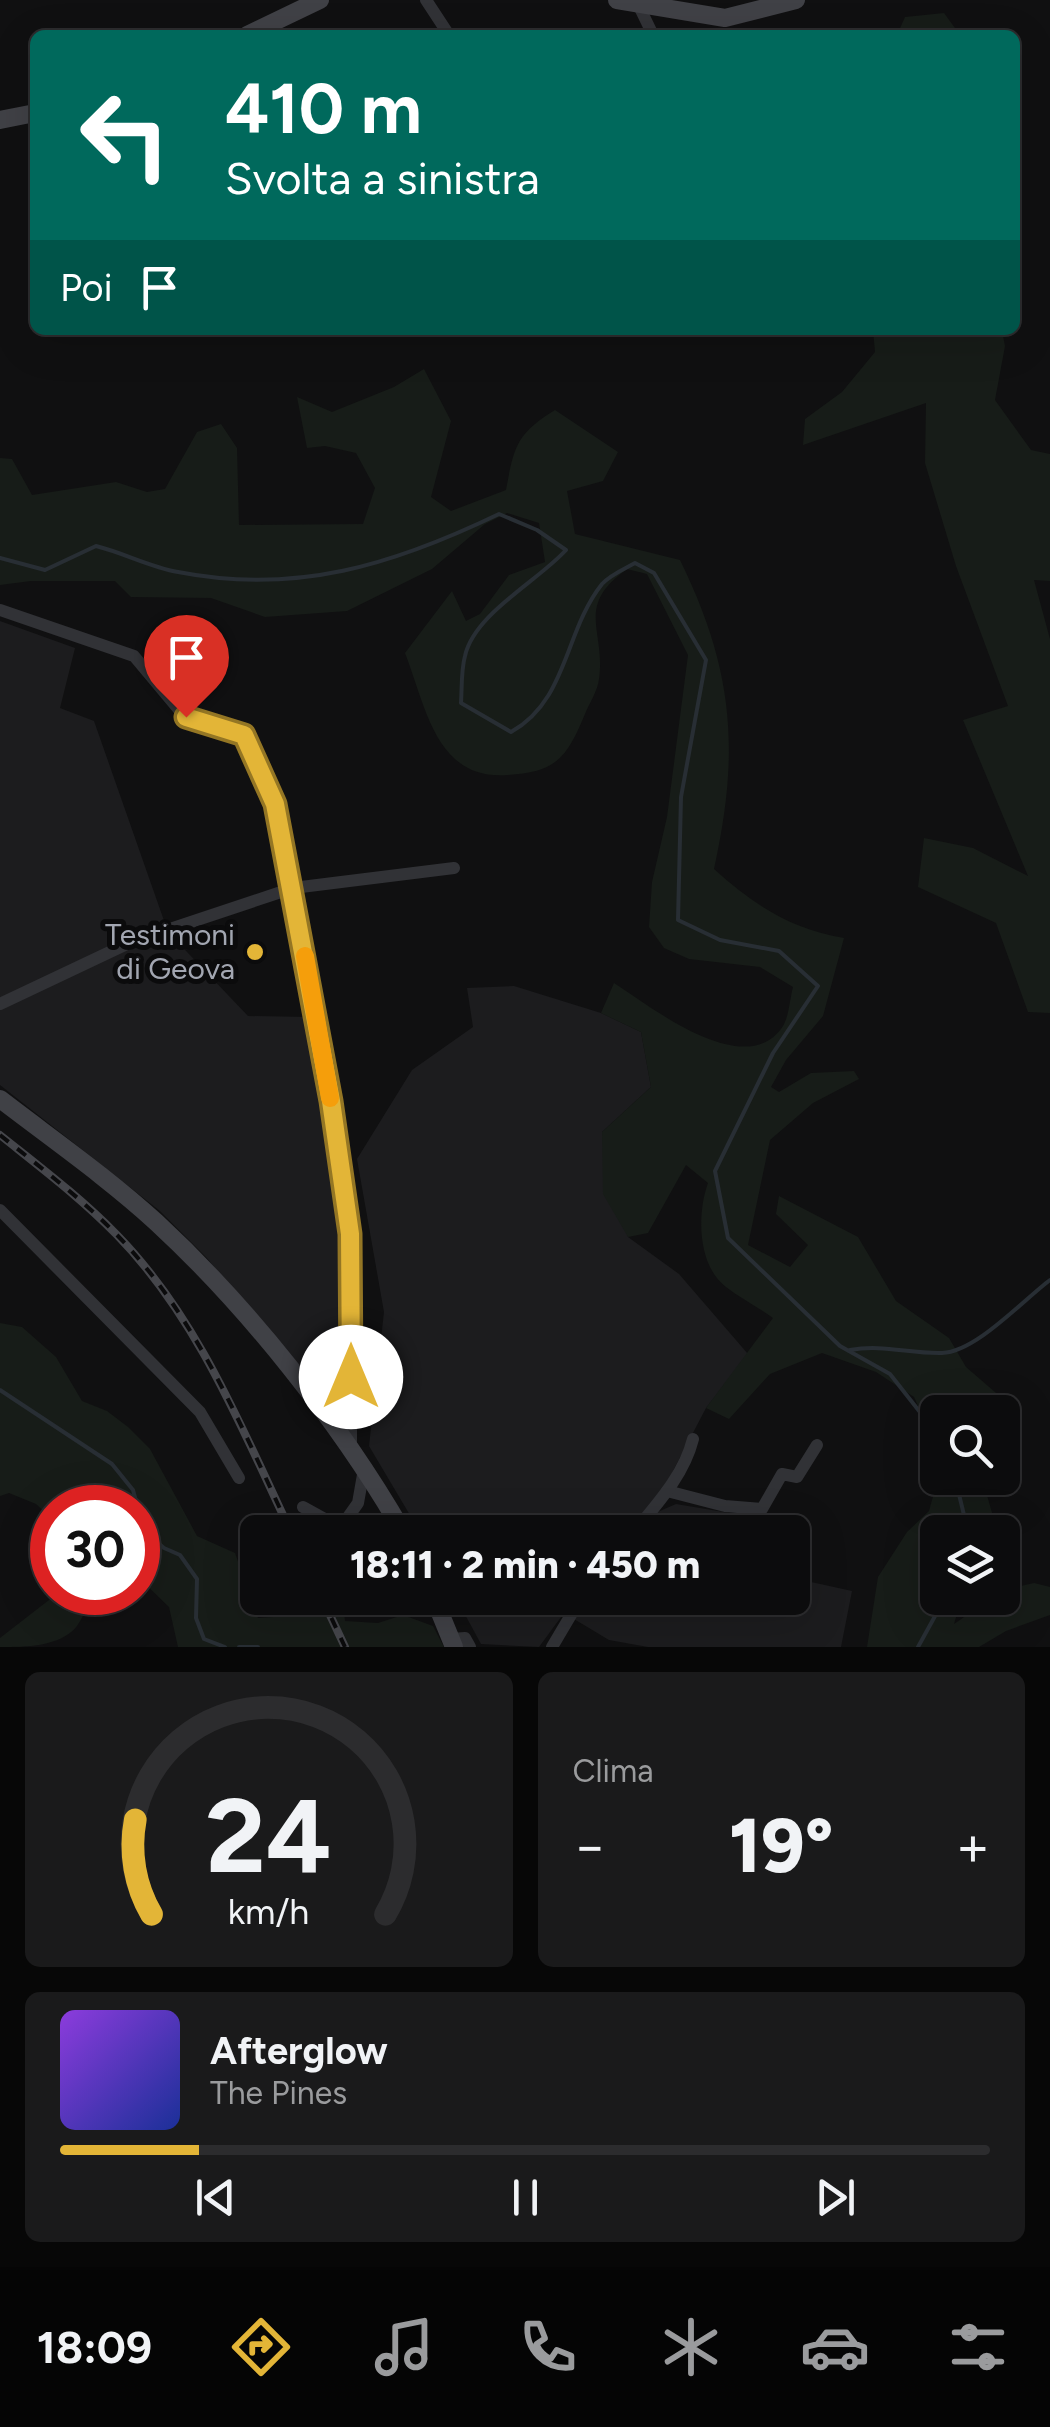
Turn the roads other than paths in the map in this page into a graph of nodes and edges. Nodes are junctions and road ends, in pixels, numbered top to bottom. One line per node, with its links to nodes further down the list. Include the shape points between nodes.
1 (320, 0): 6 (main road)
2 (426, 0): 7 (street)
3 (617, 0): 5 (main road)
4 (796, 0): 5 (main road, via 725,18)
5 (638, 4): 8 (street)
6 (257, 30)
7 (446, 30)
8 (651, 30)
9 (30, 114): 10 (main road)
10 (0, 120)
11 (0, 610): 13 (street, via 134,656 186,717 244,735 275,804)
12 (454, 868): 13 (street)
13 (294, 888): 14 (street, via 130,942); 19 (street, via 350,1234)
14 (0, 1004)
15 (0, 1099): 19 (main road, via 154,1220 200,1265)
16 (0, 1210): 21 (street, via 200,1412)
17 (692, 1439): 22 (street)
18 (817, 1445): 22 (street, via 797,1477 782,1474 762,1509)
19 (351, 1452): 20 (main road)
20 (364, 1469): 23 (street, via 358,1503 346,1520 332,1523); 24 (main road)
21 (239, 1478)
22 (668, 1491): 25 (street)
23 (303, 1507)
24 (392, 1515)
25 (648, 1515)
26 (441, 1615): 28 (main road)
27 (571, 1615): 30 (street)
28 (453, 1643): 29 (street, via 466,1638)
29 (470, 1647)
30 (552, 1647)

